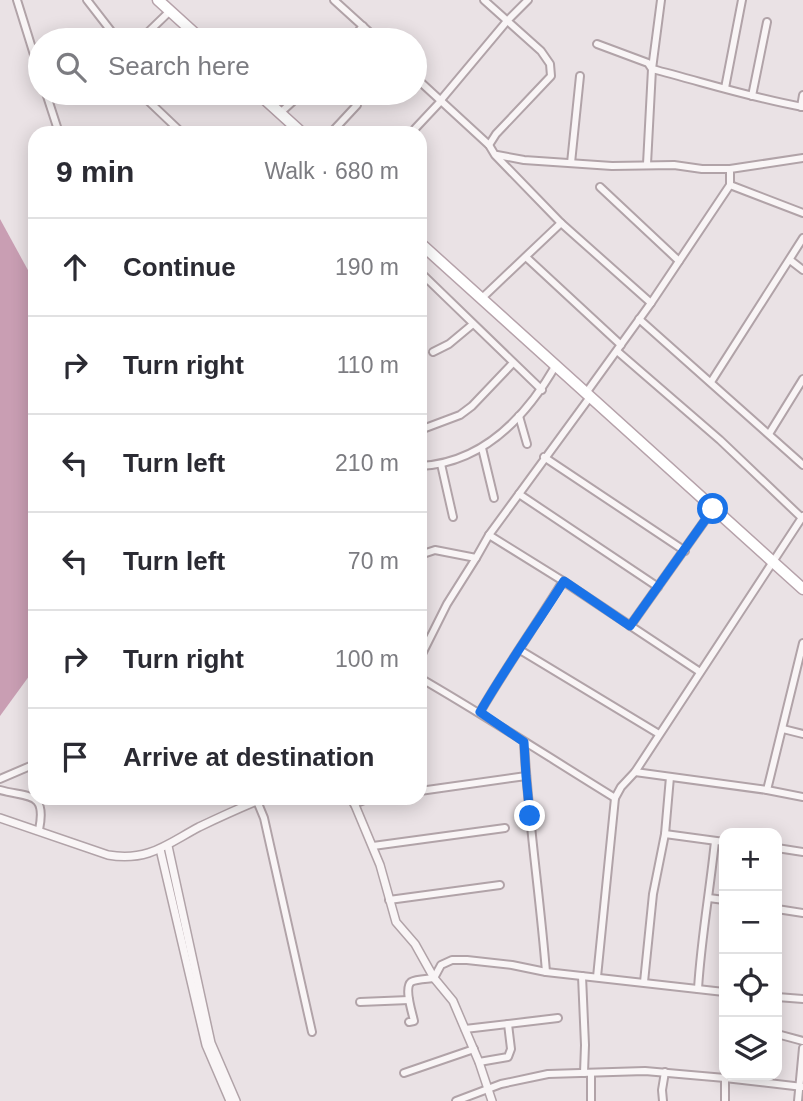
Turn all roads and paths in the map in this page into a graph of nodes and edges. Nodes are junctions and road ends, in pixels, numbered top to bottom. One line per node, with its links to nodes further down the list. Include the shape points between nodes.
1 (17, 0): 16 (street)
2 (87, 0): 13 (street)
3 (158, 0): 9 (main road)
4 (334, 0): 12 (street)
5 (484, 0): 10 (street)
6 (527, 0): 10 (street)
7 (661, 0): 18 (street)
8 (742, 0): 20 (street)
9 (170, 11): 14 (street); 15 (main road)
10 (507, 21): 24 (street); 37 (street, via 541,51 550,64 551,76)
11 (767, 22): 22 (street)
12 (363, 26)
13 (109, 28)
14 (152, 28)
15 (189, 28)
16 (28, 39)
17 (597, 44): 18 (street, via 648,63)
18 (652, 69): 20 (street); 41 (street)
19 (580, 76): 40 (street)
20 (725, 88): 22 (street)
21 (427, 89): 24 (street)
22 (752, 96): 30 (street)
23 (803, 96): 30 (street)
24 (440, 101): 36 (street); 37 (street)
25 (50, 105): 32 (street)
26 (153, 105): 33 (street)
27 (271, 105): 31 (main road)
28 (289, 105): 31 (street)
29 (357, 105): 35 (street)
30 (802, 107)
31 (280, 113): 34 (main road)
32 (57, 126)
33 (175, 126)
34 (294, 126)
35 (338, 126)
36 (417, 126)
37 (489, 145): 38 (street)
38 (495, 155): 40 (street); 46 (street)
39 (803, 158): 42 (street)
40 (571, 163): 41 (street)
41 (647, 164): 42 (street)
42 (730, 169): 43 (street)
43 (730, 185): 45 (street); 51 (street)
44 (600, 187): 51 (street)
45 (803, 213)
46 (561, 223): 49 (street); 55 (street)
47 (803, 238): 50 (street)
48 (427, 249): 54 (main road)
49 (526, 257): 54 (street); 58 (street)
50 (790, 260): 52 (street); 63 (street)
51 (679, 261): 55 (street)
52 (803, 270)
53 (427, 279): 57 (street)
54 (481, 299): 61 (main road)
55 (651, 303): 56 (street)
56 (639, 319): 58 (street); 63 (street)
57 (473, 324): 59 (street); 60 (street)
58 (619, 348): 65 (street); 79 (street)
59 (433, 352)
60 (513, 363): 64 (street); 67 (street, via 460,415)
61 (556, 365): 64 (street); 65 (main road)
62 (803, 379): 68 (street)
63 (711, 382): 68 (street)
64 (542, 390): 66 (street)
65 (588, 395): 71 (street); 77 (main road)
66 (519, 416): 69 (street); 70 (street)
67 (427, 427)
68 (769, 434): 74 (street)
69 (527, 444)
70 (482, 448): 72 (street); 76 (street)
71 (544, 457): 75 (street); 81 (street)
72 (441, 464): 73 (street); 78 (street)
73 (427, 465)
74 (803, 465)
75 (519, 494): 80 (street); 86 (street)
76 (494, 498)
77 (713, 509): 81 (street); 84 (main road)
78 (453, 517)
79 (803, 517): 84 (street)
80 (489, 536): 83 (street); 85 (street)
81 (685, 551): 86 (street)
82 (427, 553): 83 (street, via 435,550)
83 (476, 558): 89 (street)
84 (772, 563): 87 (main road); 92 (street)
85 (564, 581): 88 (street); 91 (street)
86 (658, 587): 88 (street)
87 (803, 589)
88 (630, 626): 92 (street)
89 (427, 643)
90 (803, 643): 95 (street)
91 (520, 650): 94 (street); 96 (street)
92 (700, 673): 96 (street)
93 (427, 682): 94 (street)
94 (480, 712): 98 (street)
95 (783, 729): 97 (street); 106 (street)
96 (659, 734): 100 (street)
97 (803, 734)
98 (524, 742): 101 (street); 109 (street)
99 (28, 767): 103 (street)
100 (635, 772): 102 (street); 109 (street)
101 (526, 776): 105 (street); 130 (street)
102 (670, 777): 106 (street); 117 (street)
103 (0, 779)
104 (0, 790): 107 (street)
105 (427, 790)
106 (767, 790): 108 (street)
107 (28, 797)
108 (803, 797)
109 (615, 798): 132 (street)
110 (40, 805): 116 (street)
111 (248, 805): 121 (street)
112 (262, 805): 145 (street)
113 (355, 805): 120 (street)
114 (0, 818): 116 (street)
115 (505, 828): 120 (street)
116 (39, 831): 121 (street, via 121,858)
117 (664, 834): 118 (street); 134 (street)
118 (715, 841): 119 (street); 125 (street)
119 (719, 841)
120 (373, 846): 127 (street)
121 (164, 847): 160 (street, via 206,1045); 161 (street, via 211,1043)
122 (782, 849): 123 (street)
123 (803, 852)
124 (500, 885): 127 (street)
125 (709, 898): 126 (street); 135 (street)
126 (719, 899)
127 (389, 900): 133 (street, via 396,922)
128 (782, 910): 129 (street)
129 (803, 913)
130 (546, 972): 131 (street); 133 (street, via 452,960 441,965)
131 (582, 976): 132 (street); 154 (street)
132 (597, 977): 134 (street)
133 (434, 978): 139 (street, via 412,981); 144 (street, via 453,1000)
134 (644, 982): 135 (street)
135 (698, 989): 136 (street)
136 (719, 991)
137 (782, 997): 138 (street)
138 (803, 999)
139 (410, 1000): 140 (street); 142 (street, via 414,1021)
140 (360, 1002)
141 (558, 1018): 143 (street)
142 (409, 1022)
143 (508, 1024): 144 (street); 151 (street, via 508,1057)
144 (466, 1029): 149 (street)
145 (312, 1032)
146 (782, 1035): 147 (street)
147 (803, 1041)
148 (803, 1048): 150 (street)
149 (474, 1049): 151 (street); 153 (street)
150 (803, 1059): 158 (street)
151 (479, 1062): 159 (street)
152 (665, 1072): 154 (street); 155 (street); 165 (street)
153 (404, 1073)
154 (587, 1073): 159 (street, via 548,1074); 164 (street)
155 (719, 1076)
156 (725, 1080): 166 (street)
157 (753, 1080): 158 (street)
158 (801, 1087): 167 (street)
159 (489, 1089): 162 (street); 163 (street)
160 (230, 1101)
161 (236, 1101)
162 (456, 1101)
163 (492, 1101)
164 (591, 1101)
165 (663, 1101)
166 (725, 1101)
167 (798, 1101)

